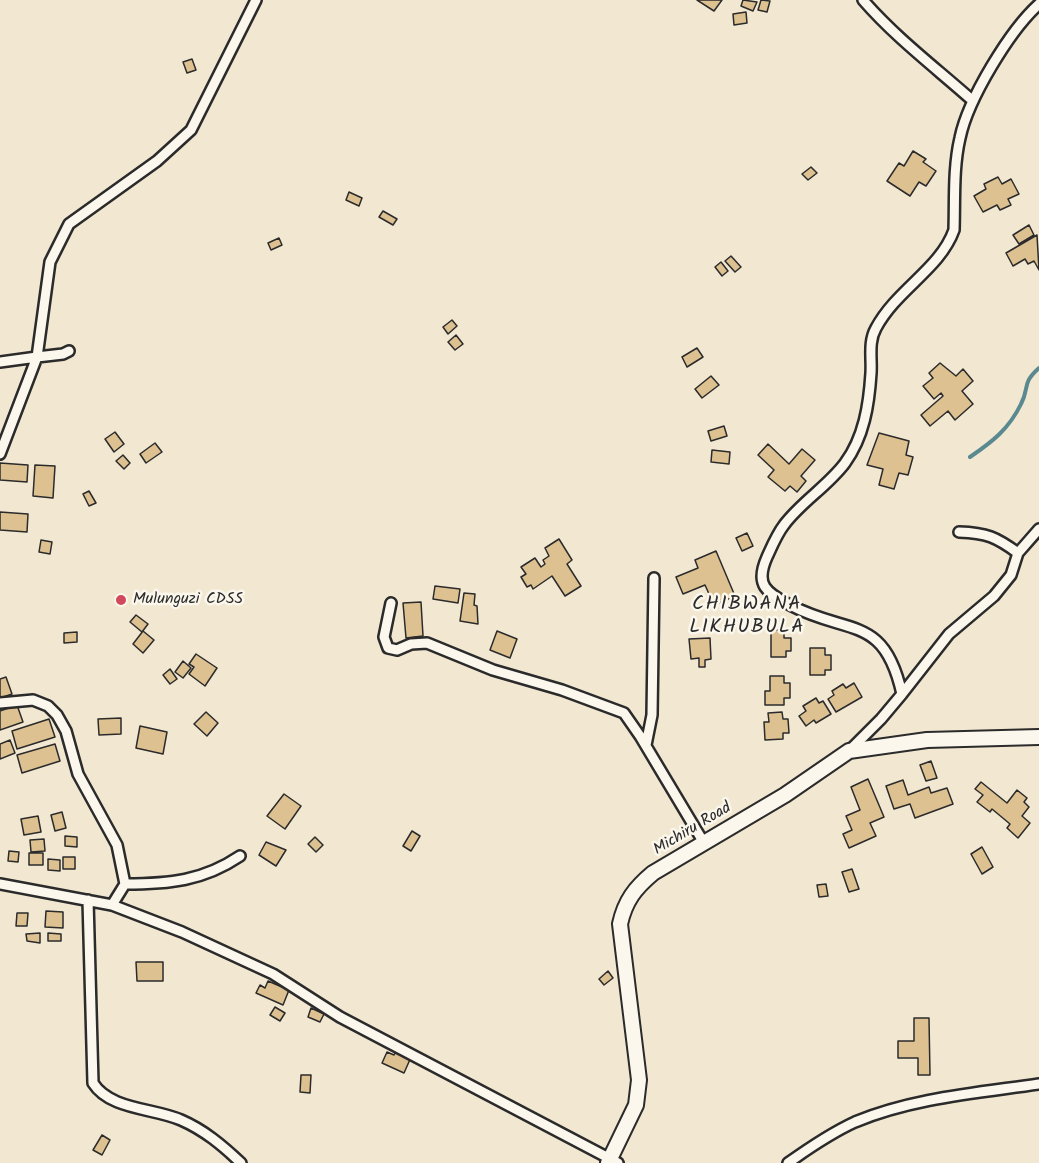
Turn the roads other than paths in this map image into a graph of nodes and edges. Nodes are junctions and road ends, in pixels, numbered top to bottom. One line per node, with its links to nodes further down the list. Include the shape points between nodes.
1 (256, 0): 6 (street, via 190,130 157,161 69,224 50,262)
2 (863, 0): 4 (street, via 912,51)
3 (1039, 4): 4 (street, via 1017,26)
4 (974, 101): 14 (street, via 960,136 950,241 941,257 918,276 875,330 870,347 866,419 858,441 844,464 784,524 762,572 763,585 774,597 872,635 897,668)
5 (69, 351): 6 (street)
6 (37, 357): 7 (street); 8 (street)
7 (0, 362)
8 (0, 454)
9 (1039, 529): 11 (street)
10 (959, 532): 11 (street, via 997,537)
11 (1018, 553): 14 (street, via 1011,575 994,596 949,634)
12 (654, 578): 17 (street, via 652,715)
13 (391, 603): 17 (street, via 384,637 388,648 397,650 427,643 494,670 611,707 624,713)
14 (902, 694): 18 (street)
15 (0, 703): 22 (street, via 33,700 57,715 66,731 78,774 117,845)
16 (1039, 737): 18 (street, Michiru Road, via 927,740)
17 (646, 745): 19 (street)
18 (849, 751): 19 (street, Michiru Road)
19 (705, 843): 26 (street, Michiru Road, via 644,880 624,908 620,924 639,1080 636,1106)
20 (240, 856): 22 (street, via 199,878 177,883)
21 (0, 884): 23 (street)
22 (125, 884): 24 (street)
23 (88, 900): 24 (street); 27 (street, via 93,1083 109,1098 197,1127)
24 (112, 905): 26 (street, via 273,974 340,1017)
25 (1039, 1084): 28 (street, via 920,1102 887,1111 831,1134)
26 (612, 1161)
27 (241, 1163)
28 (788, 1163)

